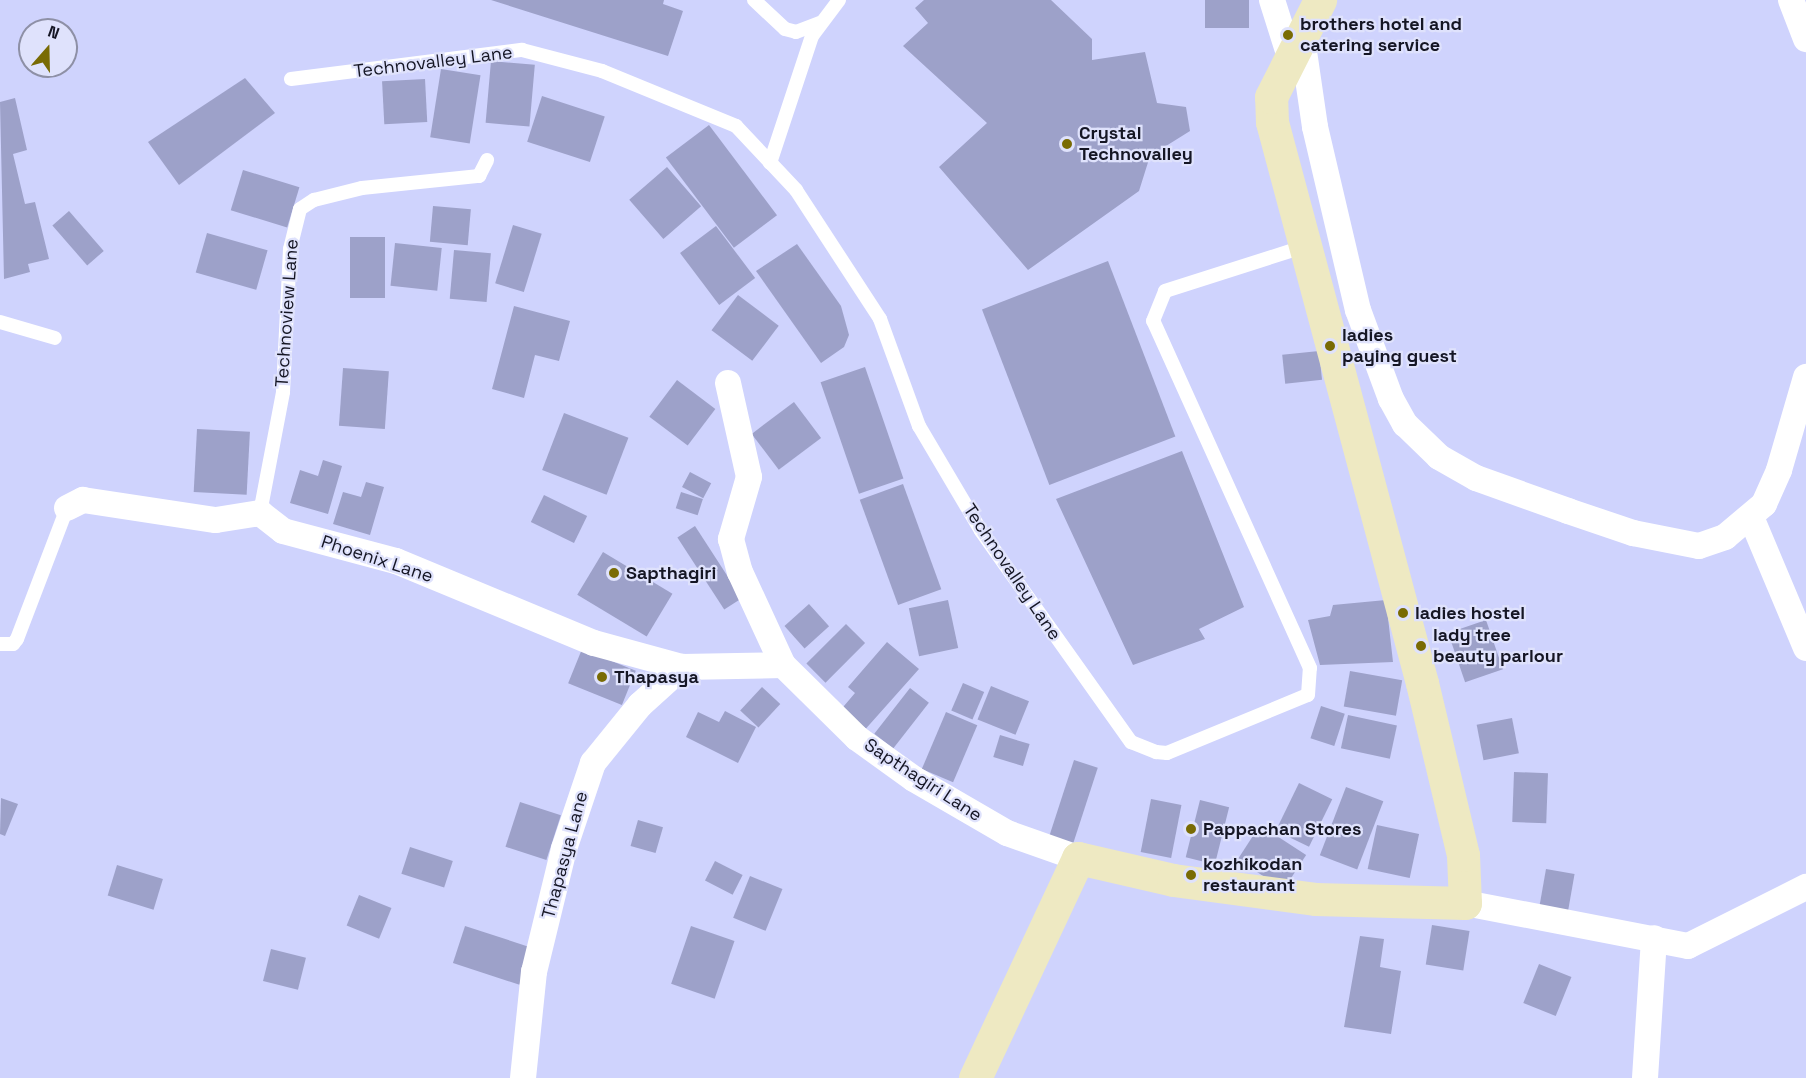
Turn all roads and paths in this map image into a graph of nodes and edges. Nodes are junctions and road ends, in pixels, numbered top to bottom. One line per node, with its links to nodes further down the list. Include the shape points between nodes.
1 (754, 0): 6 (lane, via 785,29 796,32)
2 (839, 0): 6 (lane)
3 (1272, 0): 8 (street)
4 (1320, 0): 8 (main road)
5 (1791, 0): 7 (street)
6 (820, 23): 11 (lane, via 789,100)
7 (1806, 39)
8 (1295, 43): 12 (main road, via 1271,97 1272,122); 19 (street, via 1358,310 1391,399 1405,424 1439,457 1476,478 1633,533 1699,546 1725,537)
9 (291, 80): 11 (lane, Technovalley Lane, via 522,50 602,71 717,114 736,126)
10 (487, 160): 18 (lane, Technoview Lane, via 479,176 362,188 314,200 300,209 290,249 283,392)
11 (770, 163): 12 (lane, Technovalley Lane, via 812,212 880,319 919,426 981,531 1131,742 1155,752 1167,753 1308,695 1310,668 1153,321 1165,291)
12 (1308, 245): 26 (main road, via 1452,806 1463,855)
13 (0, 322): 14 (lane)
14 (55, 338)
15 (1806, 377): 19 (street, via 1779,470 1764,504)
16 (728, 382): 22 (street, via 749,477 731,539 740,572)
17 (67, 508): 18 (street, via 83,500 216,520); 20 (lane, via 17,639 13,644)
18 (260, 513): 23 (street, Phoenix Lane, via 283,531 396,561 594,644)
19 (1751, 517): 21 (street)
20 (0, 644)
21 (1806, 648)
22 (783, 665): 23 (street); 24 (street, Sapthagiri Lane, via 857,738 914,779 1007,833)
23 (682, 668): 28 (street, Thapasya Lane, via 640,705 592,763 564,849 534,972)
24 (1078, 858): 26 (main road, via 1173,880 1315,899); 29 (main road)
25 (1806, 887): 27 (street, via 1688,946)
26 (1465, 903): 27 (street)
27 (1654, 938): 30 (street)
28 (523, 1078)
29 (975, 1078)
30 (1645, 1078)

